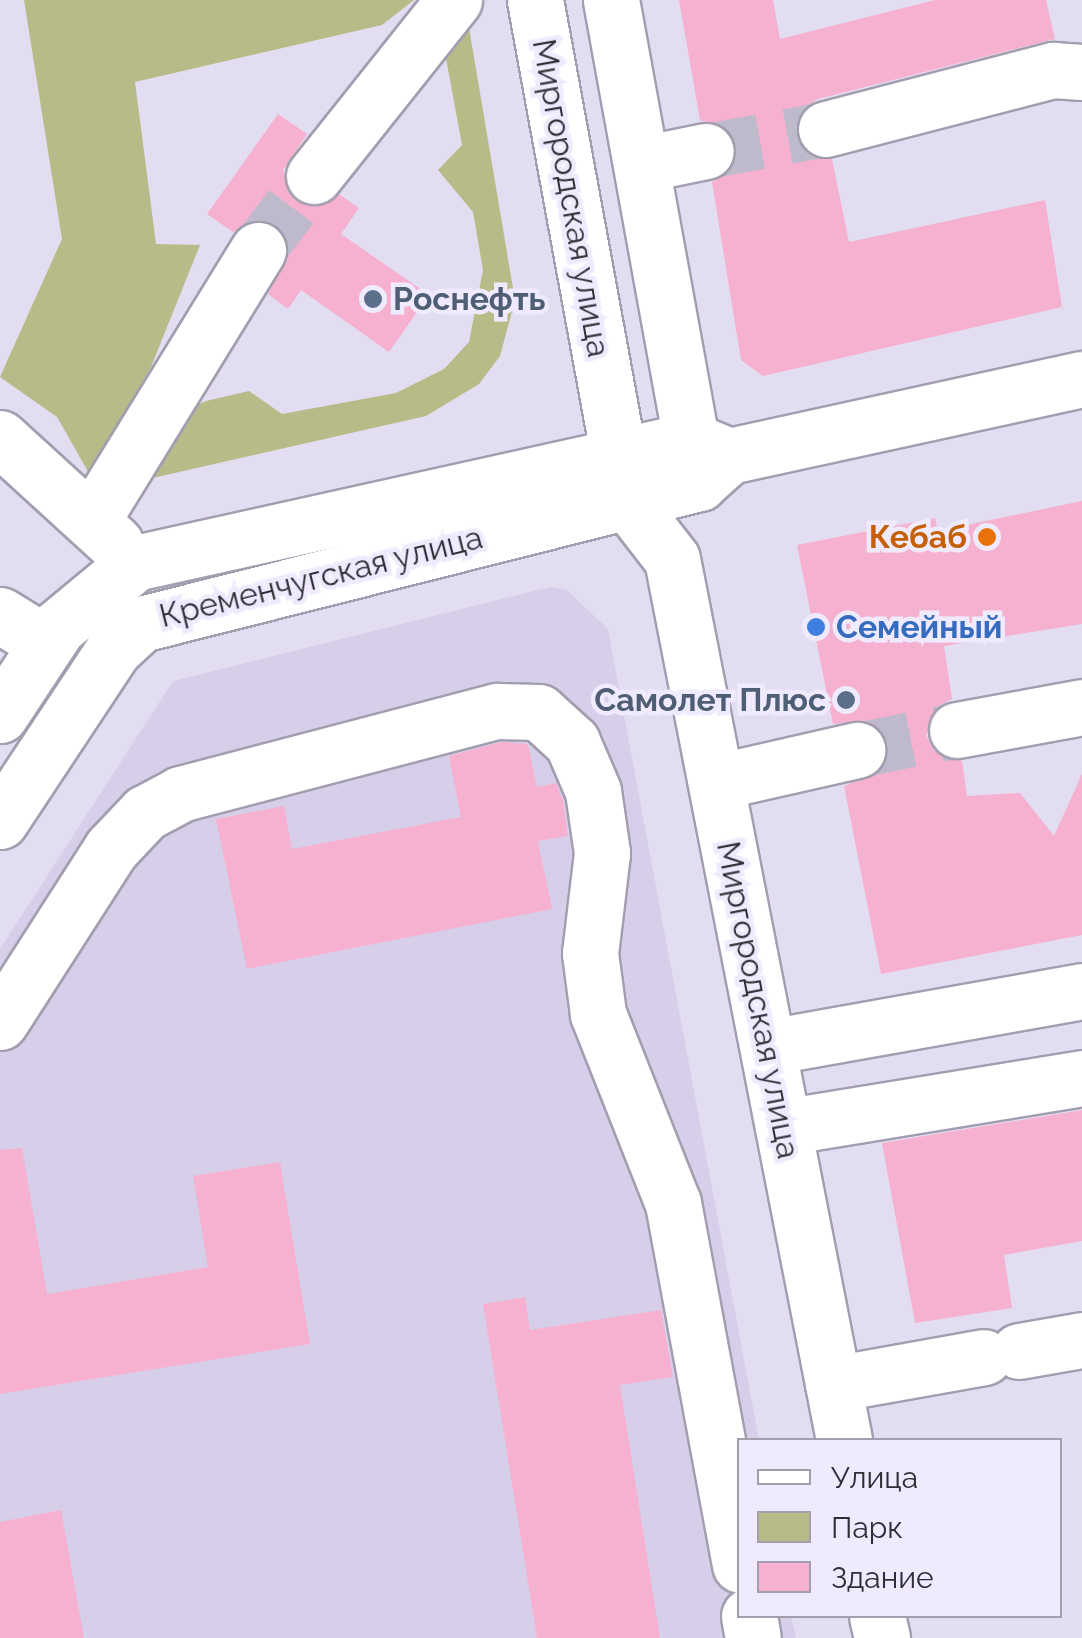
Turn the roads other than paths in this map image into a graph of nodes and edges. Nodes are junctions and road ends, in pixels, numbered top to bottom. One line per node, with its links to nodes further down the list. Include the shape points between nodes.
1 (454, 0): 8 (street)
2 (535, 0): 13 (street, Миргородская улица)
3 (610, 0): 7 (street)
4 (1082, 72): 5 (street, via 1053,70)
5 (826, 130)
6 (706, 151): 7 (street)
7 (642, 164): 12 (street)
8 (314, 176)
9 (258, 250): 14 (street)
10 (1082, 380): 12 (street, Кременчугская улица)
11 (0, 438): 14 (street)
12 (706, 459): 13 (street, Кременчугская улица); 15 (street)
13 (623, 479): 15 (street, Миргородская улица); 16 (street, Кременчугская улица); 24 (street, Кременчугская улица, via 141,624 113,650)
14 (92, 520): 16 (street)
15 (672, 559): 23 (street, Миргородская улица)
16 (136, 563): 18 (street, Кременчугская улица, via 98,585)
17 (0, 614): 18 (street)
18 (46, 644): 20 (street, Кременчугская улица)
19 (1082, 707): 21 (street)
20 (0, 715)
21 (957, 730)
22 (857, 750): 23 (street)
23 (716, 782): 27 (street, Миргородская улица)
24 (0, 821)
25 (1082, 991): 27 (street)
26 (0, 1022): 33 (street, via 111,848 145,813 180,794 497,711 540,712 572,742 592,791 602,853 590,953 598,1014 672,1203)
27 (768, 1047): 29 (street, Миргородская улица)
28 (1082, 1078): 29 (street)
29 (783, 1127): 31 (street, Миргородская улица)
30 (1082, 1340): 31 (street)
31 (832, 1384): 32 (street, Миргородская улица)
32 (844, 1438)
33 (737, 1548)

